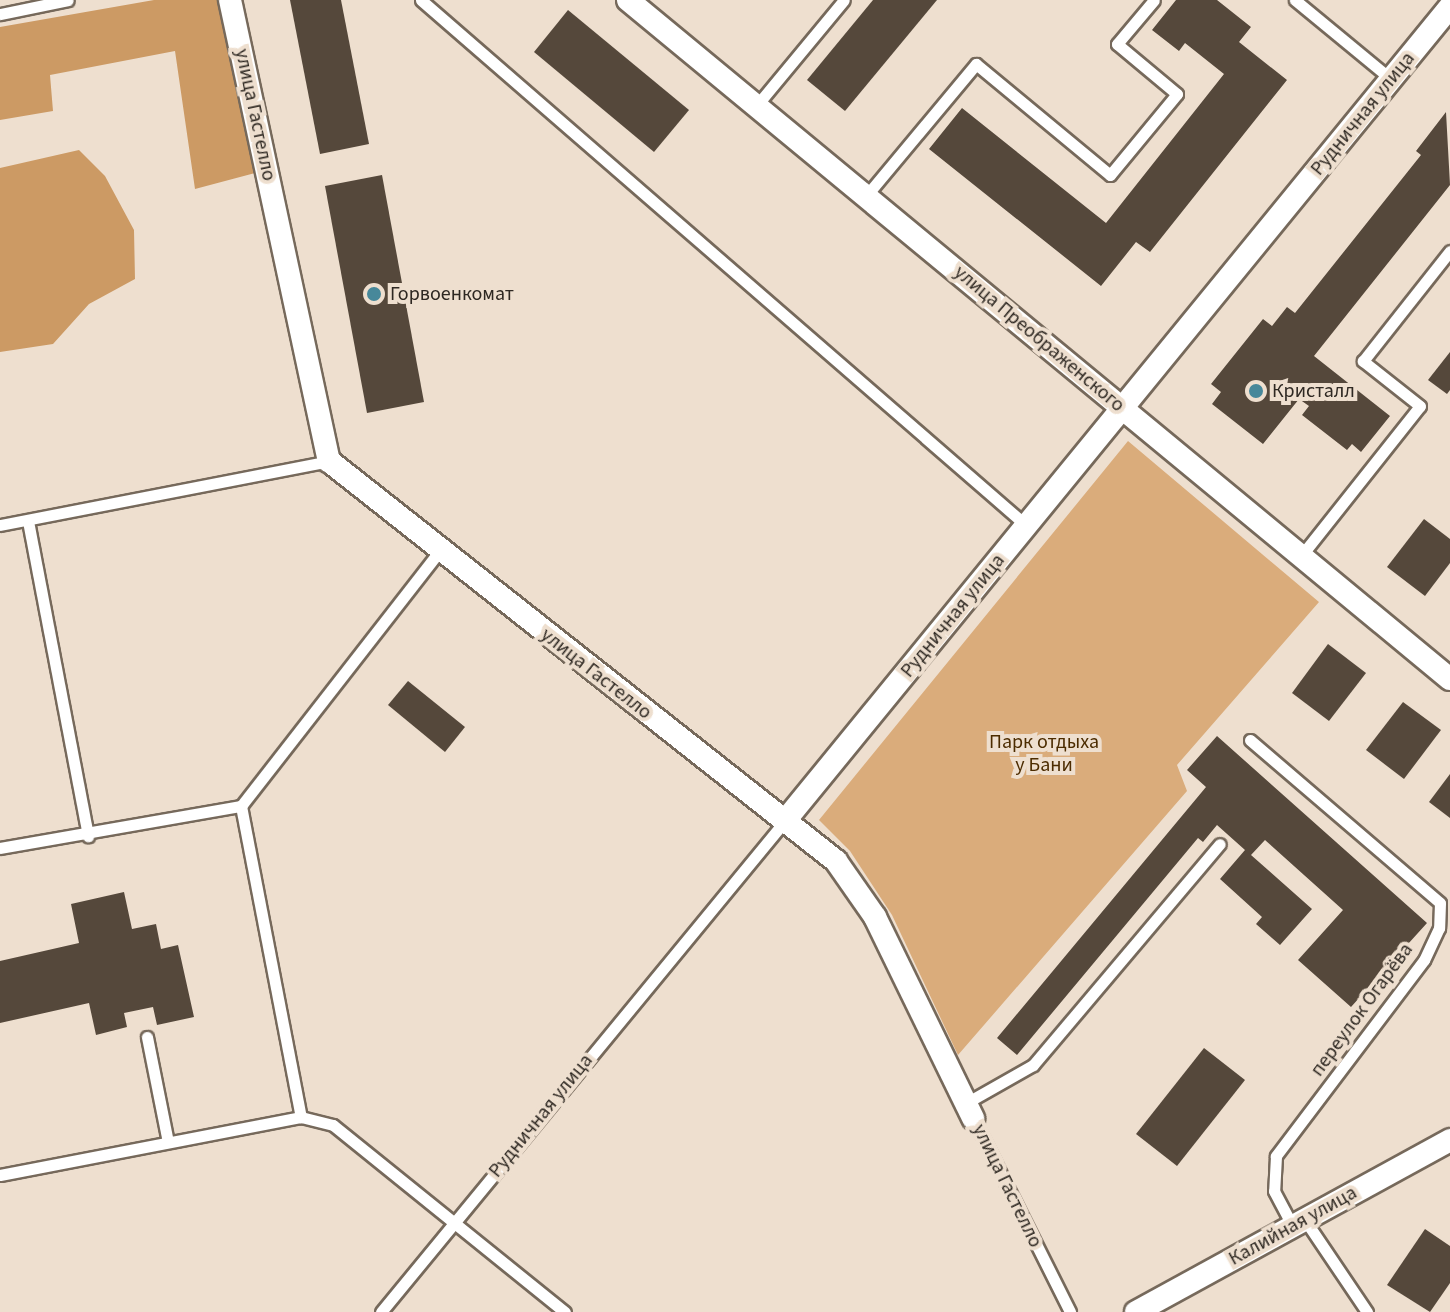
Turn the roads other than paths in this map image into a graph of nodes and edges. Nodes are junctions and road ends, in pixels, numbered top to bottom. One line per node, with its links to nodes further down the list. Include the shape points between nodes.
1 (68, 0): 8 (lane)
2 (230, 0): 15 (street, улица Гастелло)
3 (421, 0): 18 (lane)
4 (628, 0): 11 (street, улица Преображенского)
5 (844, 0): 11 (lane)
6 (1154, 0): 12 (lane, via 1117,44 1177,94 1110,175 976,64)
7 (1295, 0): 10 (lane)
8 (0, 14)
9 (1446, 22): 10 (street, Рудничная улица)
10 (1391, 79): 14 (street, Рудничная улица)
11 (757, 105): 12 (street, улица Преображенского)
12 (866, 196): 14 (street, улица Преображенского)
13 (1450, 251): 20 (lane, via 1363,361 1420,406)
14 (1123, 408): 18 (street, Рудничная улица); 20 (street, улица Преображенского)
15 (329, 461): 16 (lane); 19 (street, улица Гастелло)
16 (28, 521): 17 (lane); 25 (lane)
17 (0, 525)
18 (1027, 526): 24 (street, Рудничная улица)
19 (440, 550): 23 (lane); 24 (street, улица Гастелло)
20 (1301, 556): 21 (street, улица Преображенского)
21 (1450, 679)
22 (1250, 740): 35 (lane, переулок Огарёва, via 1440,903 1439,928 1424,960 1276,1156 1274,1191)
23 (241, 806): 25 (lane); 30 (lane)
24 (784, 822): 29 (street, улица Гастелло, via 836,861 875,917); 34 (lane, Рудничная улица)
25 (88, 836): 27 (lane)
26 (1220, 844): 29 (lane, via 1033,1065)
27 (0, 848)
28 (147, 1037): 32 (lane)
29 (969, 1110): 38 (lane, улица Гастелло)
30 (301, 1117): 32 (lane); 34 (lane, via 333,1125)
31 (1450, 1140): 35 (street, Калийная улица)
32 (168, 1142): 33 (lane)
33 (0, 1175)
34 (454, 1223): 36 (lane, Рудничная улица); 37 (lane)
35 (1299, 1223): 39 (street, Калийная улица); 40 (lane, переулок Огарёва)
36 (381, 1312)
37 (565, 1312)
38 (1070, 1312)
39 (1136, 1312)
40 (1367, 1312)

